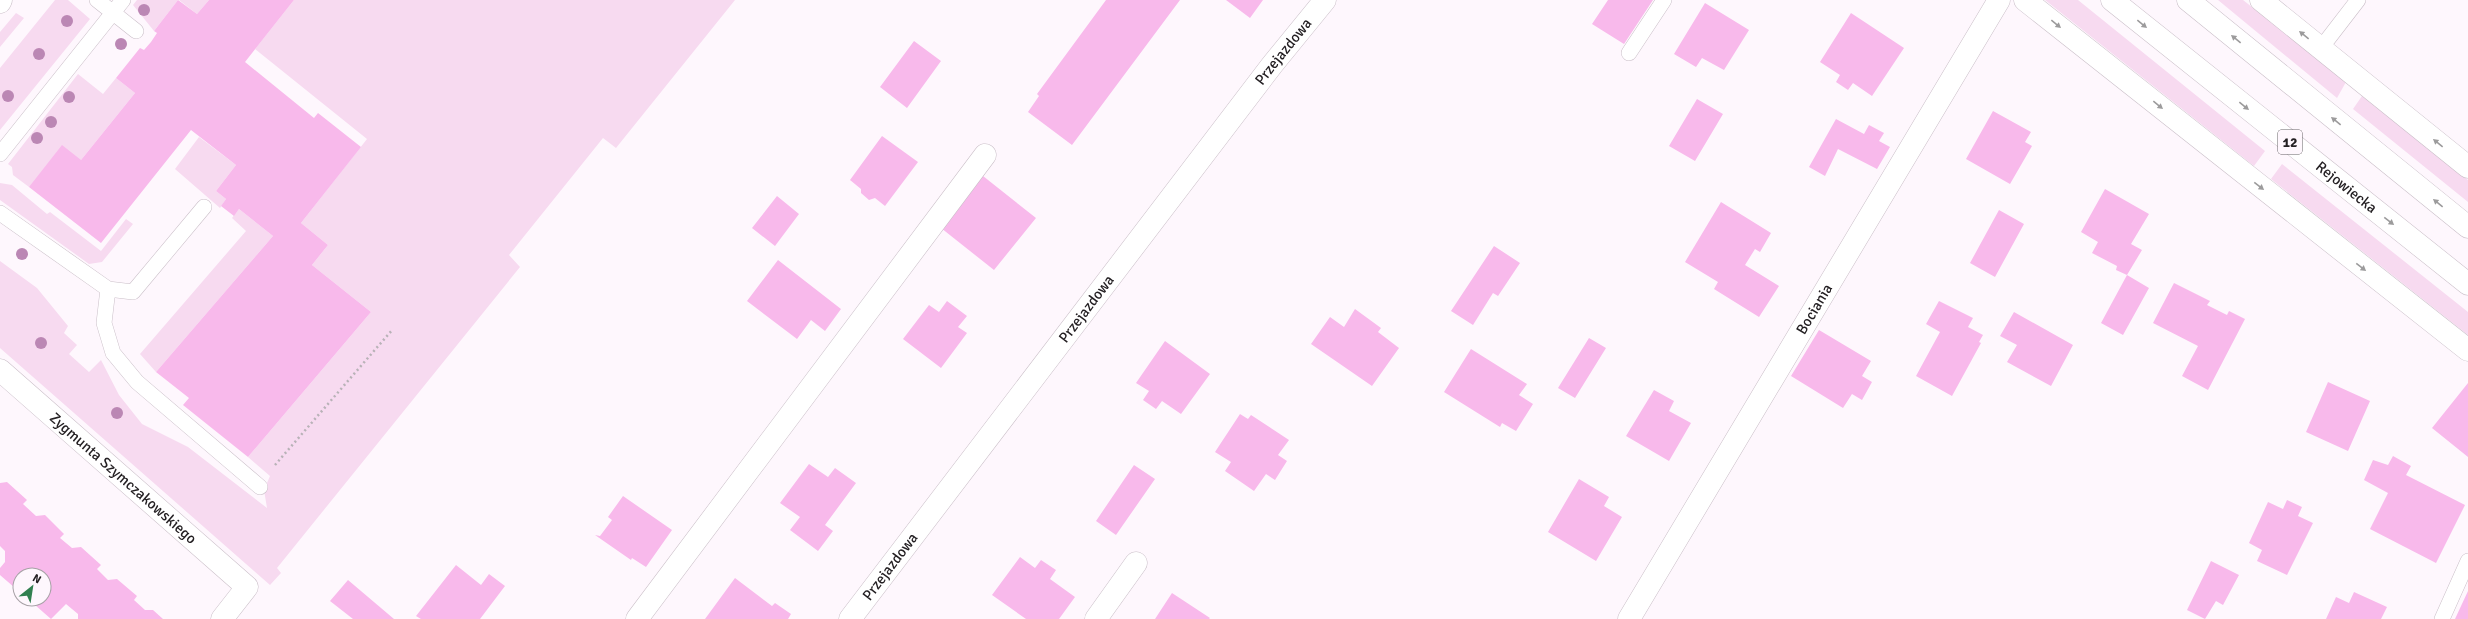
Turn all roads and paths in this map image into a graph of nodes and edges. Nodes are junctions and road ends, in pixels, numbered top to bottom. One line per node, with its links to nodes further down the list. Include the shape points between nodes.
1 (97, 0): 11 (lane)
2 (123, 0): 11 (lane)
3 (1325, 0): 32 (main road, Przejazdowa, via 1272,65)
4 (1664, 0): 14 (lane)
5 (1999, 0): 34 (main road, Bociania)
6 (2025, 0): 24 (main road, one-way to 24)
7 (2112, 0): 21 (main road, Rejowiecka / 12, one-way to 21)
8 (2188, 0): 20 (main road, one-way to 8)
9 (2261, 0): 13 (main road, one-way to 9)
10 (2358, 0): 13 (lane)
11 (113, 13): 12 (lane); 15 (lane)
12 (136, 32)
13 (2321, 48): 17 (main road, one-way to 13)
14 (1629, 53)
15 (0, 154)
16 (985, 155): 31 (main road)
17 (2468, 167)
18 (204, 207): 22 (lane, via 133,292)
19 (0, 213): 22 (lane)
20 (2468, 227)
21 (2468, 284)
22 (108, 289): 27 (lane, via 104,323 113,353 137,382)
23 (393, 328): 26 (path)
24 (2468, 350)
25 (0, 370): 30 (main road, Zygmunta Szymczakowskiego, via 247,587)
26 (271, 470)
27 (260, 487)
28 (2468, 562): 35 (lane)
29 (1136, 563): 33 (main road)
30 (222, 619)
31 (637, 619)
32 (850, 619)
33 (1096, 619)
34 (1629, 619)
35 (2442, 619)

